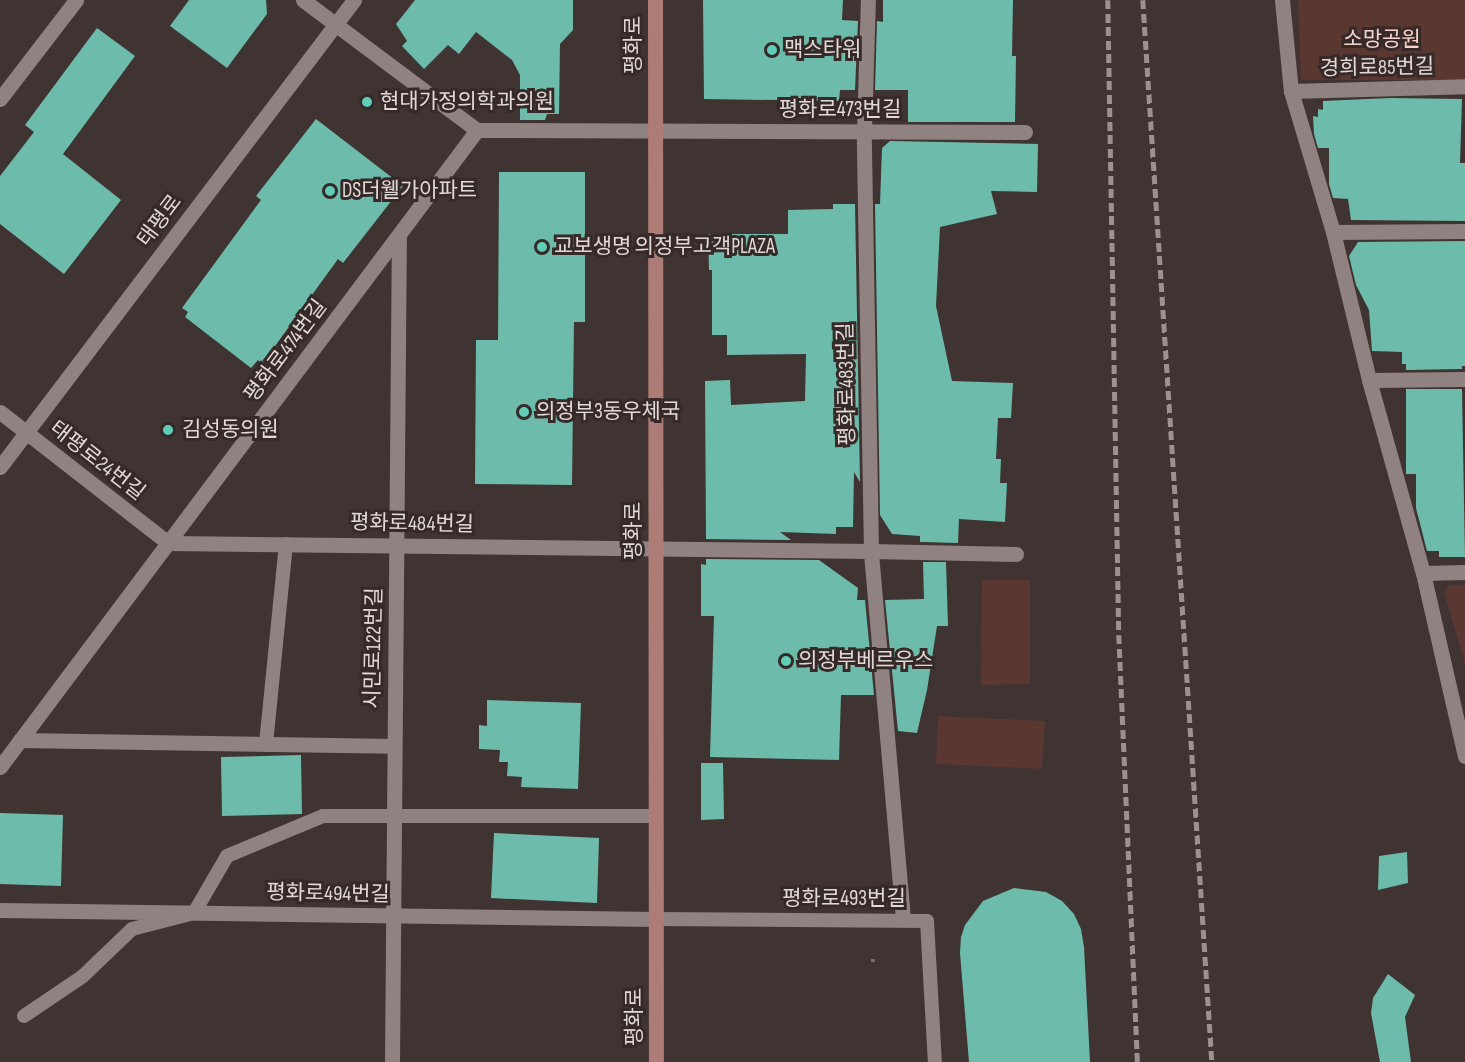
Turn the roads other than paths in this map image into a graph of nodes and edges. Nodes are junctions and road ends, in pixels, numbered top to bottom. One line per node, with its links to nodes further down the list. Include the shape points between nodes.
1 (76, 0): 10 (street)
2 (303, 0): 7 (street)
3 (354, 0): 7 (street, 태평로)
4 (654, 0): 12 (main road, 평화로)
5 (868, 0): 13 (street, 평화로483번길)
6 (1282, 0): 9 (street)
7 (336, 24): 11 (street); 21 (street, 태평로)
8 (1465, 86): 9 (street, 경희로85번길)
9 (1291, 91): 16 (street)
10 (0, 99)
11 (477, 130): 12 (street); 17 (street, 평화로474번길)
12 (655, 130): 13 (street, 평화로473번길); 26 (main road, 평화로)
13 (864, 131): 14 (street, 평화로473번길); 27 (street, 평화로483번길)
14 (1025, 132)
15 (1465, 231): 16 (street)
16 (1333, 232): 19 (street)
17 (399, 235): 23 (street, 평화로474번길); 25 (street, 시민로122번길)
18 (1465, 379): 19 (street)
19 (1369, 380): 30 (street)
20 (0, 412): 21 (street, 태평로24번길)
21 (26, 433): 22 (street, 태평로); 23 (street, 태평로24번길)
22 (0, 467)
23 (168, 543): 24 (street, 평화로484번길); 31 (street, 평화로474번길)
24 (286, 544): 25 (street, 평화로484번길); 32 (lane)
25 (396, 545): 26 (street, 평화로484번길); 33 (street, 시민로122번길)
26 (656, 548): 27 (street); 38 (main road, 평화로)
27 (871, 551): 28 (street); 43 (street, 평화로483번길)
28 (1016, 554)
29 (1465, 572): 30 (street)
30 (1423, 573): 34 (street)
31 (20, 741): 32 (street); 36 (street, 평화로474번길)
32 (266, 744): 33 (street)
33 (394, 746): 37 (street, 시민로122번길)
34 (1465, 750): 35 (street)
35 (1465, 756)
36 (0, 767)
37 (394, 816): 38 (lane); 40 (lane, via 323,816 227,856); 41 (street, 시민로122번길)
38 (656, 816): 42 (main road, 평화로)
39 (0, 910): 40 (street, 평화로494번길)
40 (194, 913): 41 (street, 평화로494번길); 44 (lane, via 132,929 83,976)
41 (393, 916): 42 (street, 평화로494번길); 45 (street, 시민로122번길)
42 (656, 919): 43 (lane, 평화로493번길); 46 (main road, 평화로)
43 (903, 919): 47 (lane, 평화로493번길, via 927,921)
44 (24, 1016)
45 (392, 1062)
46 (656, 1062)
47 (935, 1062)

